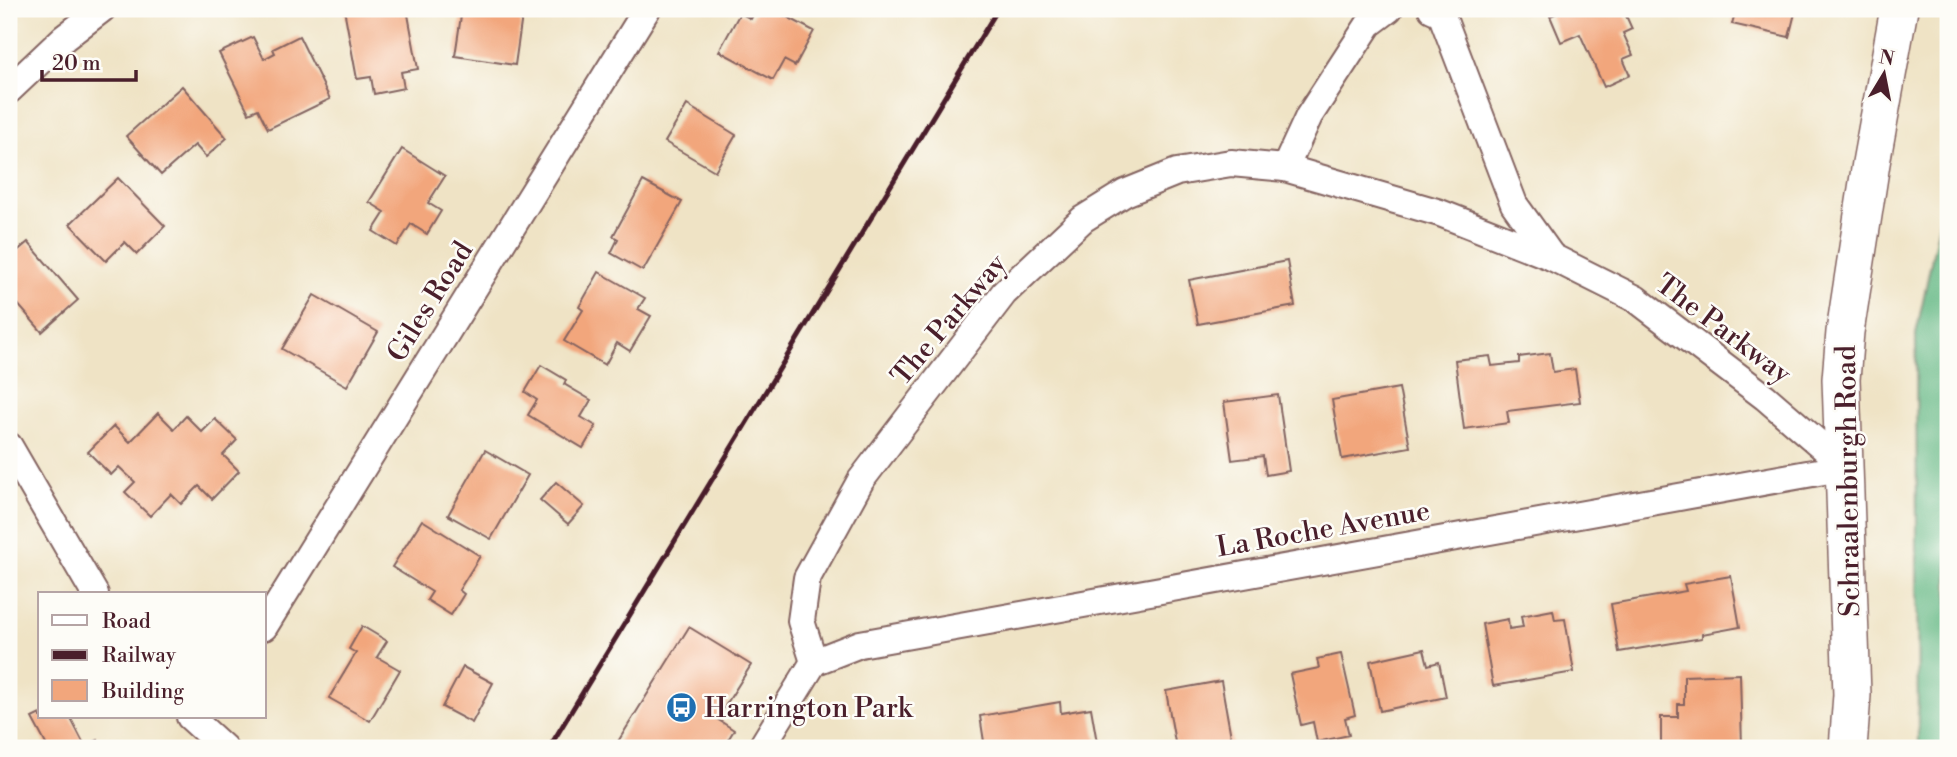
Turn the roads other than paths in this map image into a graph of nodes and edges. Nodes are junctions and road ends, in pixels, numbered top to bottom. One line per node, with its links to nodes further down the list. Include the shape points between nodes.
1 (102, 9): 6 (street)
2 (647, 9): 12 (street, Giles Road)
3 (1389, 9): 7 (street, via 1369,24 1309,116)
4 (1432, 9): 8 (street, The Parkway, via 1441,13 1453,41 1514,204)
5 (1899, 9): 10 (main road, Schraalenburgh Road, via 1844,332 1841,379)
6 (9, 90)
7 (1285, 167): 8 (street, The Parkway, via 1440,213); 13 (street, The Parkway, via 1231,163 1177,172 1125,192 1083,219 1004,293 861,480 807,578 801,621)
8 (1552, 257): 10 (street, The Parkway, via 1636,299 1765,397)
9 (9, 446): 11 (street)
10 (1846, 467): 13 (street, La Roche Avenue, via 860,644); 17 (main road, Schraalenburgh Road, via 1852,695)
11 (94, 592)
12 (266, 624)
13 (814, 662): 16 (street)
14 (200, 721): 15 (street)
15 (224, 748)
16 (761, 748)
17 (1848, 748)

